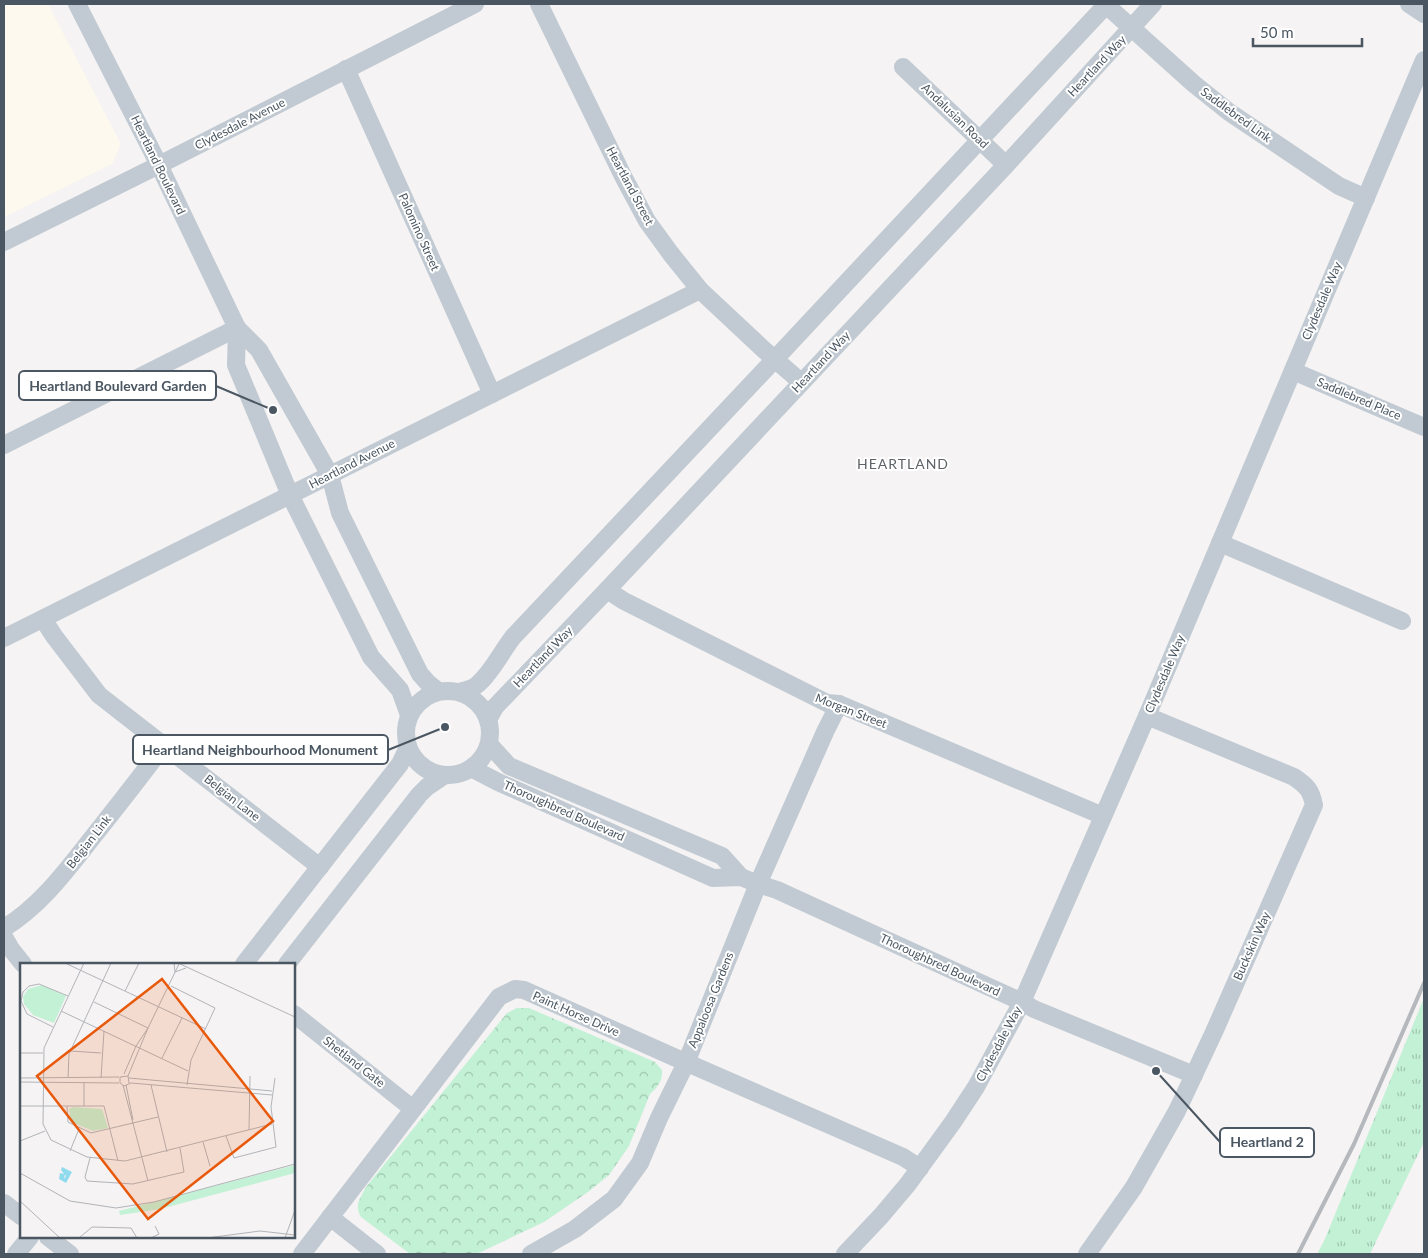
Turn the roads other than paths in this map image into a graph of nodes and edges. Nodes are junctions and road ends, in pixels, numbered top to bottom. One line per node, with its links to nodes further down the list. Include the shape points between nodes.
1 (475, 4): 10 (street, Clydesdale Avenue)
2 (539, 4): 16 (street, Heartland Street, via 647,222)
3 (1153, 4): 6 (street, Heartland Way)
4 (1408, 4): 7 (street)
5 (79, 5): 12 (street, Heartland Boulevard)
6 (1113, 11): 11 (street, Heartland Way); 13 (street, Heartland Way); 14 (street, Saddlebred Link, via 1229,112 1339,186)
7 (1424, 14)
8 (1424, 60): 14 (street, Clydesdale Way)
9 (903, 67): 11 (street, Andalusian Road)
10 (346, 70): 12 (street, Clydesdale Avenue); 21 (street, Palomino Street)
11 (980, 140): 13 (street, Andalusian Road); 18 (street, Heartland Way)
12 (159, 165): 15 (street, Clydesdale Avenue); 17 (street, Heartland Boulevard)
13 (1006, 165): 20 (street, Heartland Way)
14 (1366, 198): 19 (street, Clydesdale Way)
15 (4, 242)
16 (700, 290): 18 (street, Heartland Street); 21 (street, Heartland Avenue)
17 (237, 328): 23 (street); 24 (street, Heartland Boulevard, via 259,350); 25 (street, Heartland Boulevard, via 236,365)
18 (775, 359): 20 (street, Heartland Street); 32 (street, Heartland Way, via 513,637 478,685)
19 (1293, 371): 22 (street, Saddlebred Place); 26 (street, Clydesdale Way)
20 (801, 382): 27 (street, Heartland Way)
21 (492, 394): 24 (street, Heartland Avenue)
22 (1424, 427)
23 (4, 445)
24 (330, 475): 25 (street, Heartland Avenue); 31 (street, via 340,512 420,674)
25 (290, 495): 28 (street, Heartland Avenue); 34 (street, via 371,656 400,690)
26 (1220, 543): 29 (street); 35 (street, Clydesdale Way)
27 (607, 590): 33 (street, Morgan Street, via 827,703); 36 (street, Heartland Way, via 495,707)
28 (43, 619): 30 (street, Heartland Avenue); 38 (street, Belgian Lane, via 99,695)
29 (1402, 621)
30 (4, 638)
31 (438, 691): 32 (street); 34 (street, via 426,696)
32 (460, 692): 36 (street, via 482,707)
33 (839, 704): 42 (street, Morgan Street); 45 (street, Appaloosa Gardens)
34 (409, 714): 39 (street, via 405,736)
35 (1147, 716): 42 (street, Clydesdale Way); 54 (street, Buckskin Way, via 1294,777 1309,789 1314,805)
36 (488, 720): 37 (street)
37 (489, 744): 40 (street, via 479,762); 44 (street, Thoroughbred Boulevard, via 509,766 722,856)
38 (164, 745): 43 (street, Belgian Lane); 46 (street, Belgian Link, via 64,874 38,901)
39 (408, 747): 41 (street, via 422,767); 43 (street, via 400,764)
40 (471, 768): 41 (street); 44 (street, Thoroughbred Boulevard, via 713,878)
41 (445, 775): 50 (street, via 419,795)
42 (1103, 816): 51 (street, Clydesdale Way)
43 (320, 867): 49 (street)
44 (741, 877): 45 (street, Thoroughbred Boulevard)
45 (758, 884): 51 (street, Thoroughbred Boulevard); 53 (street, Appaloosa Gardens)
46 (4, 928)
47 (4, 937): 48 (street)
48 (22, 963)
49 (245, 963)
50 (288, 963)
51 (1022, 1002): 54 (street, Thoroughbred Boulevard); 56 (street, Clydesdale Way, via 976,1087)
52 (295, 1015): 55 (street, Shetland Gate)
53 (686, 1063): 55 (street, Paint Horse Drive, via 524,990 515,989 499,997); 56 (street, Paint Horse Drive, via 903,1157); 66 (street, Appaloosa Gardens, via 640,1163 614,1199 575,1229)
54 (1194, 1075): 68 (street, Buckskin Way, via 1134,1187)
55 (413, 1109): 59 (street, Paint Horse Drive)
56 (920, 1168): 67 (street, Clydesdale Way)
57 (4, 1203): 58 (street)
58 (20, 1215)
59 (330, 1217): 64 (street, Paint Horse Drive); 65 (street)
60 (29, 1238): 63 (street)
61 (50, 1238): 62 (street)
62 (67, 1249)
63 (16, 1254)
64 (302, 1254)
65 (377, 1254)
66 (533, 1254)
67 (845, 1254)
68 (1088, 1254)

